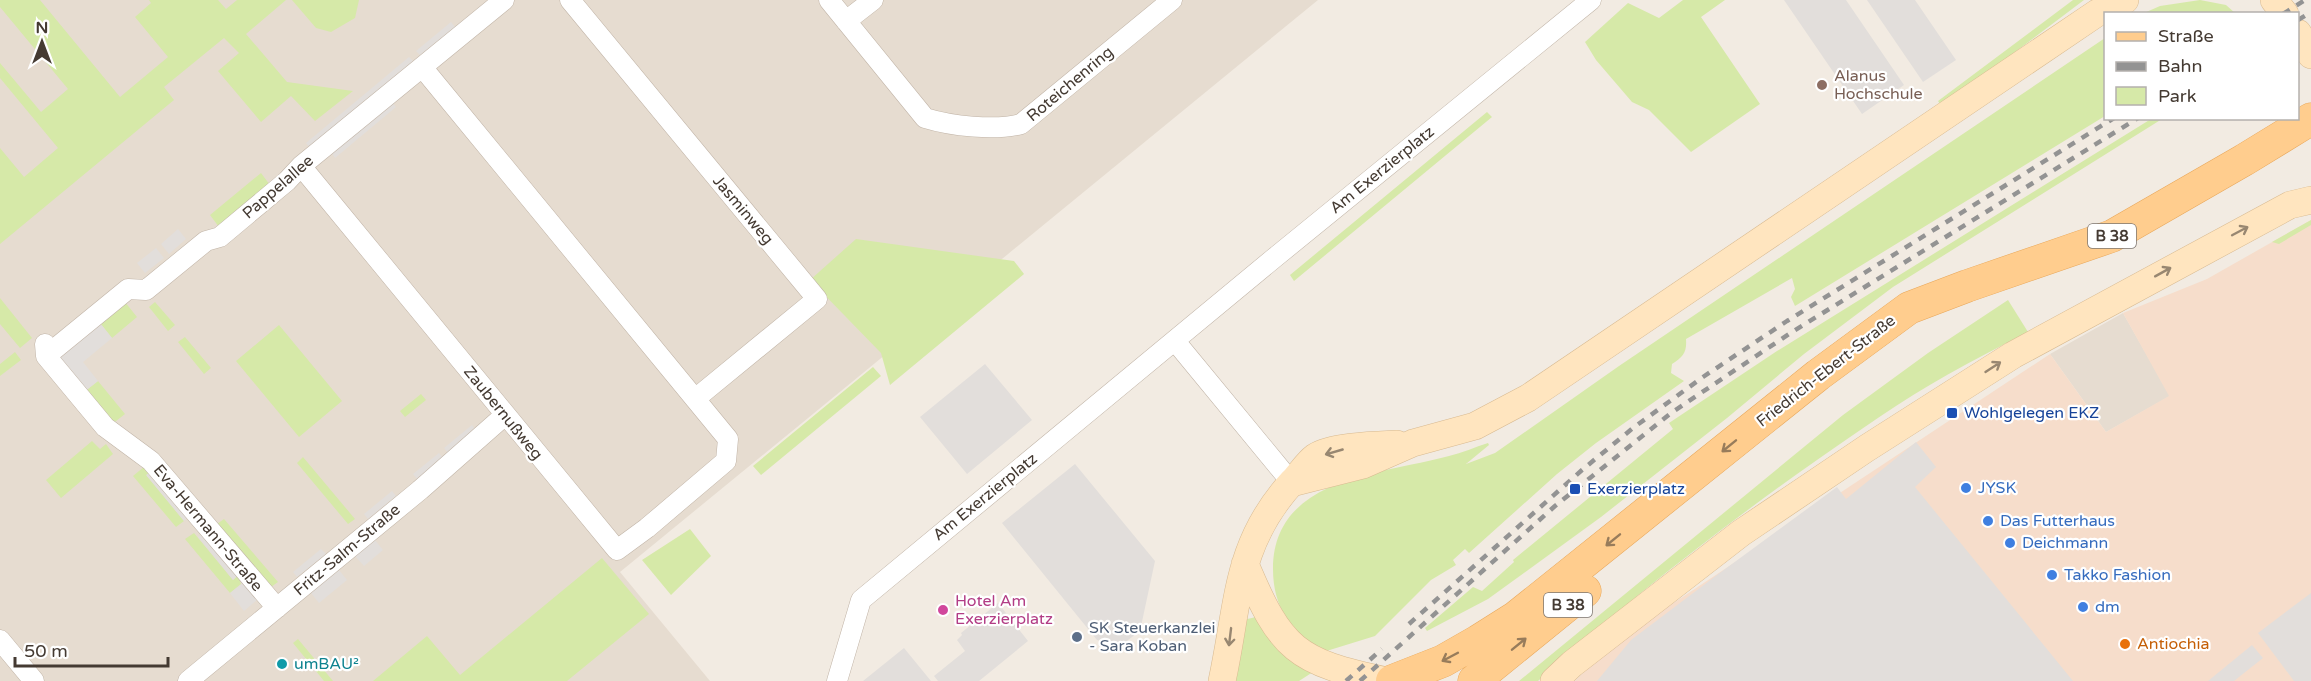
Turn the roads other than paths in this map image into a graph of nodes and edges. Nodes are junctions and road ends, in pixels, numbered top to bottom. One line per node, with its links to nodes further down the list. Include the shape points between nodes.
1 (504, 0): 14 (street, Pappelallee)
2 (570, 0): 21 (street, Jasminweg, via 817,299)
3 (829, 0): 11 (street, Roteichenring)
4 (873, 0): 11 (street)
5 (1172, 0): 11 (street, Roteichenring, via 1022,124 1008,128 925,118)
6 (1592, 0): 19 (street, Am Exerzierplatz)
7 (2125, 0): 9 (street)
8 (2274, 0): 10 (street)
9 (2103, 6): 23 (street, via 1528,398 1475,426 1413,443 1363,465)
10 (2283, 12)
11 (846, 21)
12 (2299, 35): 13 (street)
13 (2311, 55)
14 (422, 67): 16 (street, Pappelallee); 21 (street)
15 (2307, 129): 32 (main road, Friedrich-Ebert-Straße / B 38, one-way to 32, via 2112,236 1909,308 1818,375 1525,610 1443,661); 33 (main road, Friedrich-Ebert-Straße / B 38, one-way to 15, via 1825,395 1910,331 1963,296 2141,237)
16 (300, 166): 20 (street, Pappelallee, via 220,237 206,241 146,291 129,289); 22 (street, Zaubernußweg)
17 (2311, 179): 18 (street)
18 (2300, 202): 34 (street, one-way to 18, via 1741,532 1944,399 2013,355)
19 (1175, 341): 23 (street); 29 (street, Am Exerzierplatz, via 861,600)
20 (45, 350): 25 (street, Eva-Hermann-Straße, via 105,428 152,461)
21 (695, 399): 22 (street, Zaubernußweg, via 728,439 726,461 617,550)
22 (504, 416): 25 (street, Fritz-Salm-Straße)
23 (1292, 483): 24 (street, via 1263,520)
24 (1245, 564): 30 (street, one-way to 30); 31 (street, via 1271,621 1295,649 1325,665)
25 (277, 608): 28 (street, Fritz-Salm-Straße)
26 (0, 640): 27 (street)
27 (34, 681)
28 (188, 681)
29 (837, 681)
30 (1222, 681)
31 (1387, 681)
32 (1392, 681)
33 (1474, 681)
34 (1554, 681)

